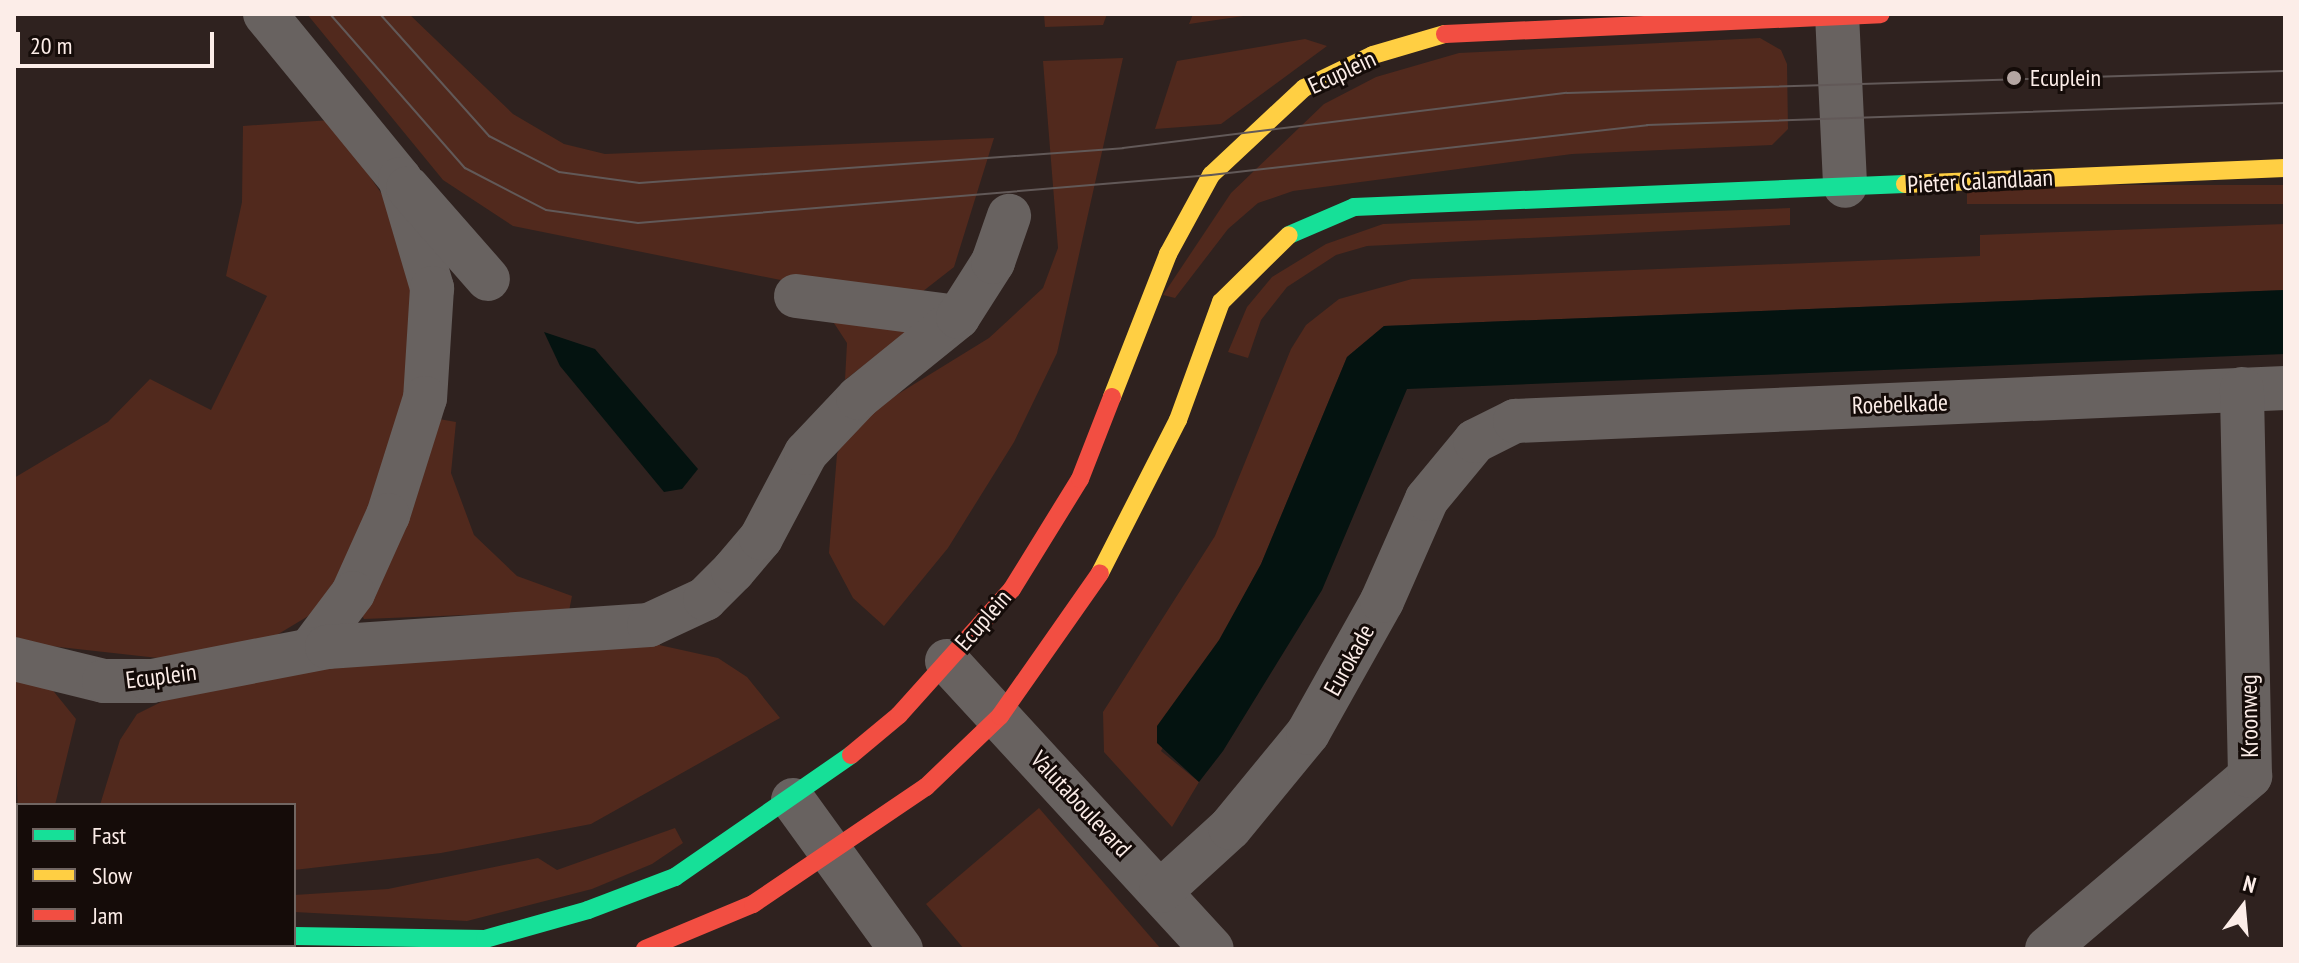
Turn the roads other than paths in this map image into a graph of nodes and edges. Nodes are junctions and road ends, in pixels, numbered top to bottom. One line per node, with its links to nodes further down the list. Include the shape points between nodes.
1 (265, 14): 5 (street)
2 (1881, 14): 3 (main road)
3 (1837, 15): 6 (street); 16 (main road, Ecuplein, via 1457,31 1373,55 1304,88 1211,175 1168,254 1080,479 1012,589)
4 (2285, 168): 6 (main road, Pieter Calandlaan)
5 (400, 179): 8 (street); 14 (street, via 432,288 433,399 353,593)
6 (1845, 186): 17 (main road, via 1354,207 1269,247 1221,302 1178,420 1106,565)
7 (1009, 216): 10 (street, Ecuplein, via 993,262)
8 (488, 279)
9 (796, 296): 10 (street)
10 (958, 317): 14 (street, Ecuplein, via 823,420 761,538 705,599 649,625 590,616)
11 (2285, 388): 12 (street, Roebelkade)
12 (2242, 389): 13 (street, Roebelkade); 25 (street, Kroonweg, via 2250,776)
13 (1515, 421): 20 (street, Eurokade, via 1475,441 1427,499 1382,601 1308,733 1230,828)
14 (310, 650): 15 (street, Ecuplein, via 152,681 104,681)
15 (14, 659)
16 (947, 661): 17 (street, Valutaboulevard); 18 (main road, Ecuplein, via 899,715)
17 (1000, 716): 19 (main road, via 926,787); 20 (street, Valutaboulevard)
18 (793, 800): 19 (street); 21 (main road, Ecuplein, via 675,877 499,935)
19 (830, 856): 22 (main road, via 753,904); 23 (street)
20 (1161, 891): 24 (street, Valutaboulevard)
21 (296, 936)
22 (645, 949)
23 (901, 949)
24 (1212, 949)
25 (2047, 949)

